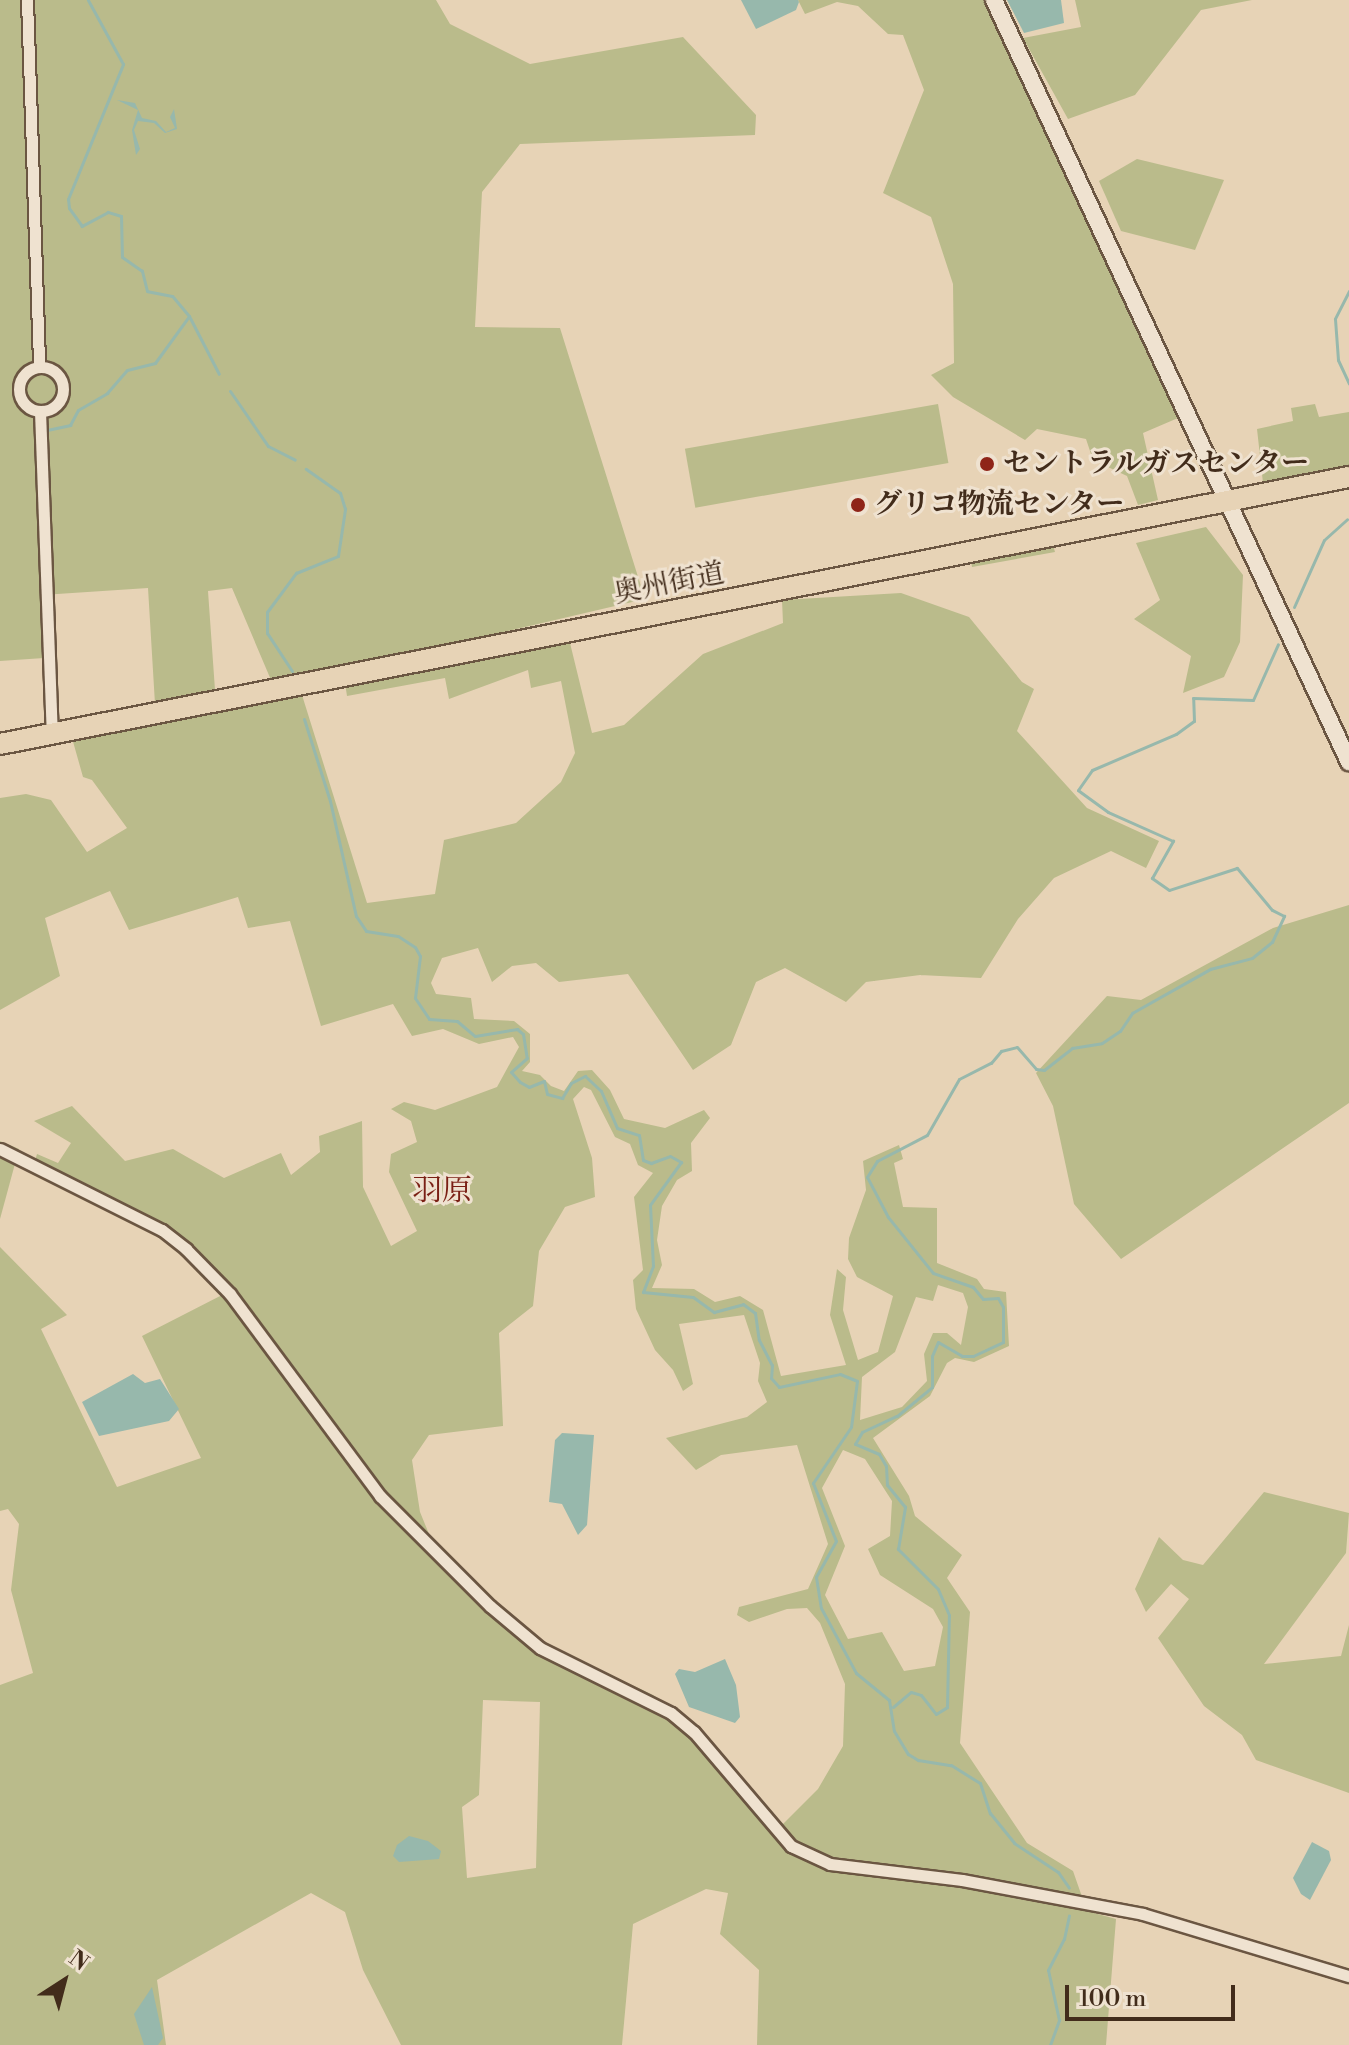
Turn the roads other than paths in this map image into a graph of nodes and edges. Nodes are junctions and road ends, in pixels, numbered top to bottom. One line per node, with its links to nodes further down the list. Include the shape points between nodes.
1 (27, 0): 3 (street)
2 (994, 0): 6 (street)
3 (39, 367): 4 (street, via 22,377 19,393 26,405); 4 (street, via 54,371 63,390 53,408)
4 (40, 411): 7 (street)
5 (1349, 477): 6 (highway, 奥州街道)
6 (1230, 502): 7 (highway, 奥州街道); 9 (street)
7 (52, 734): 8 (highway, 奥州街道)
8 (0, 744)
9 (1349, 762)
10 (0, 1149): 11 (street, via 162,1230 195,1256 230,1294 380,1496 490,1606 540,1648 671,1713 694,1732 791,1846 830,1864 962,1880 1143,1914)
11 (1349, 1976)

